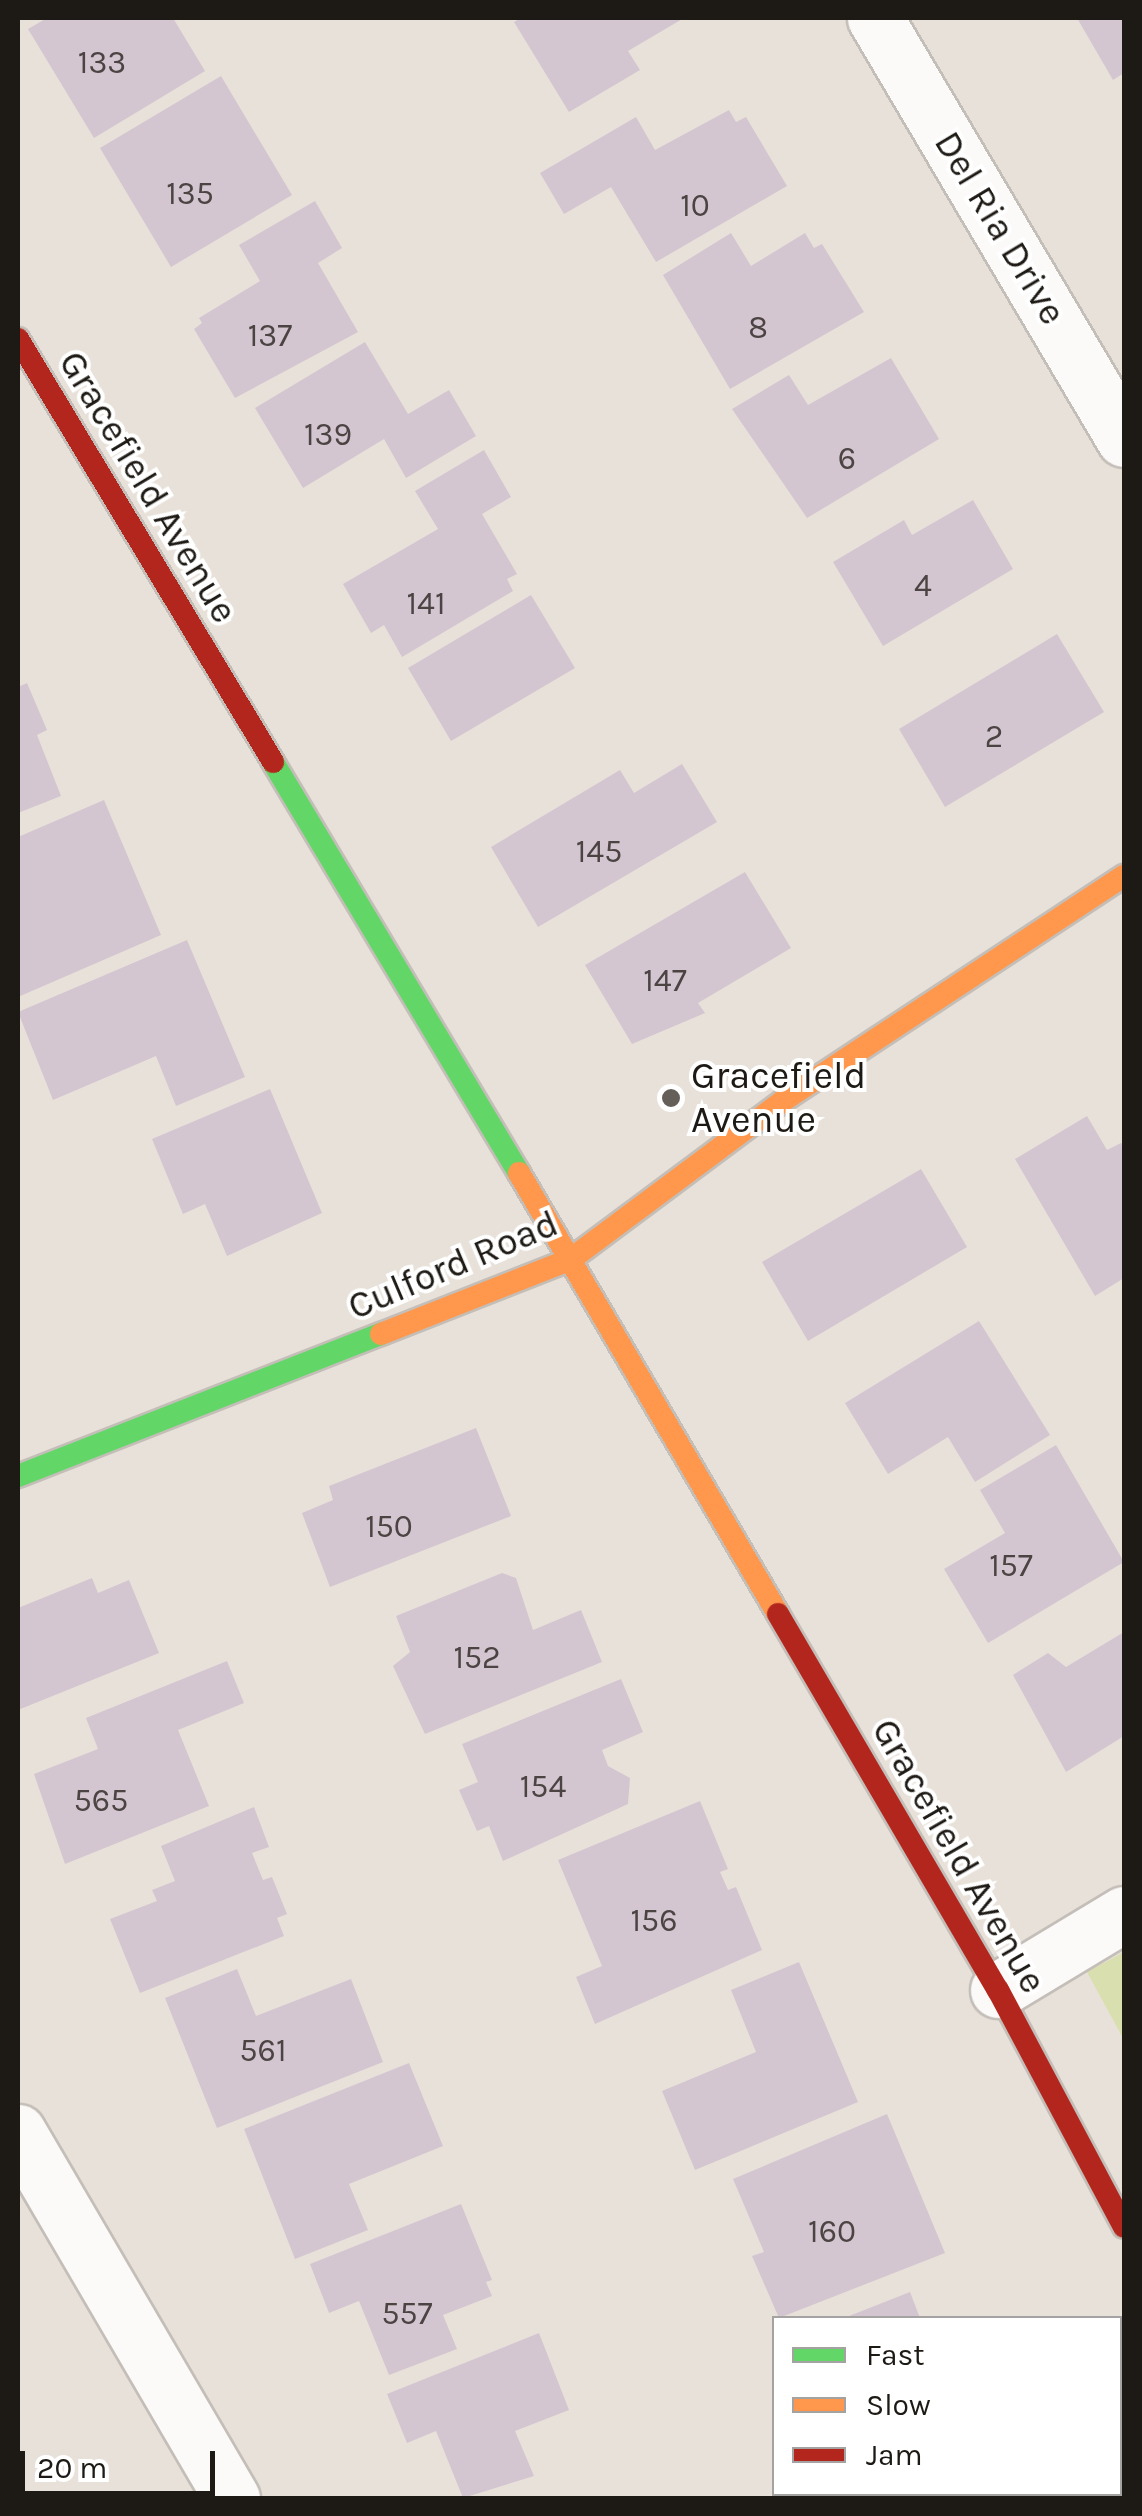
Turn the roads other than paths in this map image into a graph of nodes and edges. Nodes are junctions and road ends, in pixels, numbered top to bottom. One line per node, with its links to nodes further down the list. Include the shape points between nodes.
1 (875, 18): 3 (street, Del Ria Drive)
2 (18, 339): 5 (street, Gracefield Avenue)
3 (1124, 439)
4 (1124, 876): 5 (street, Culford Road, via 784,1100)
5 (571, 1259): 6 (street, Culford Road); 8 (street, Gracefield Avenue)
6 (18, 1476)
7 (1124, 1914): 8 (street)
8 (998, 1990): 10 (street, Gracefield Avenue)
9 (18, 2132): 11 (street)
10 (1124, 2227)
11 (232, 2498)

